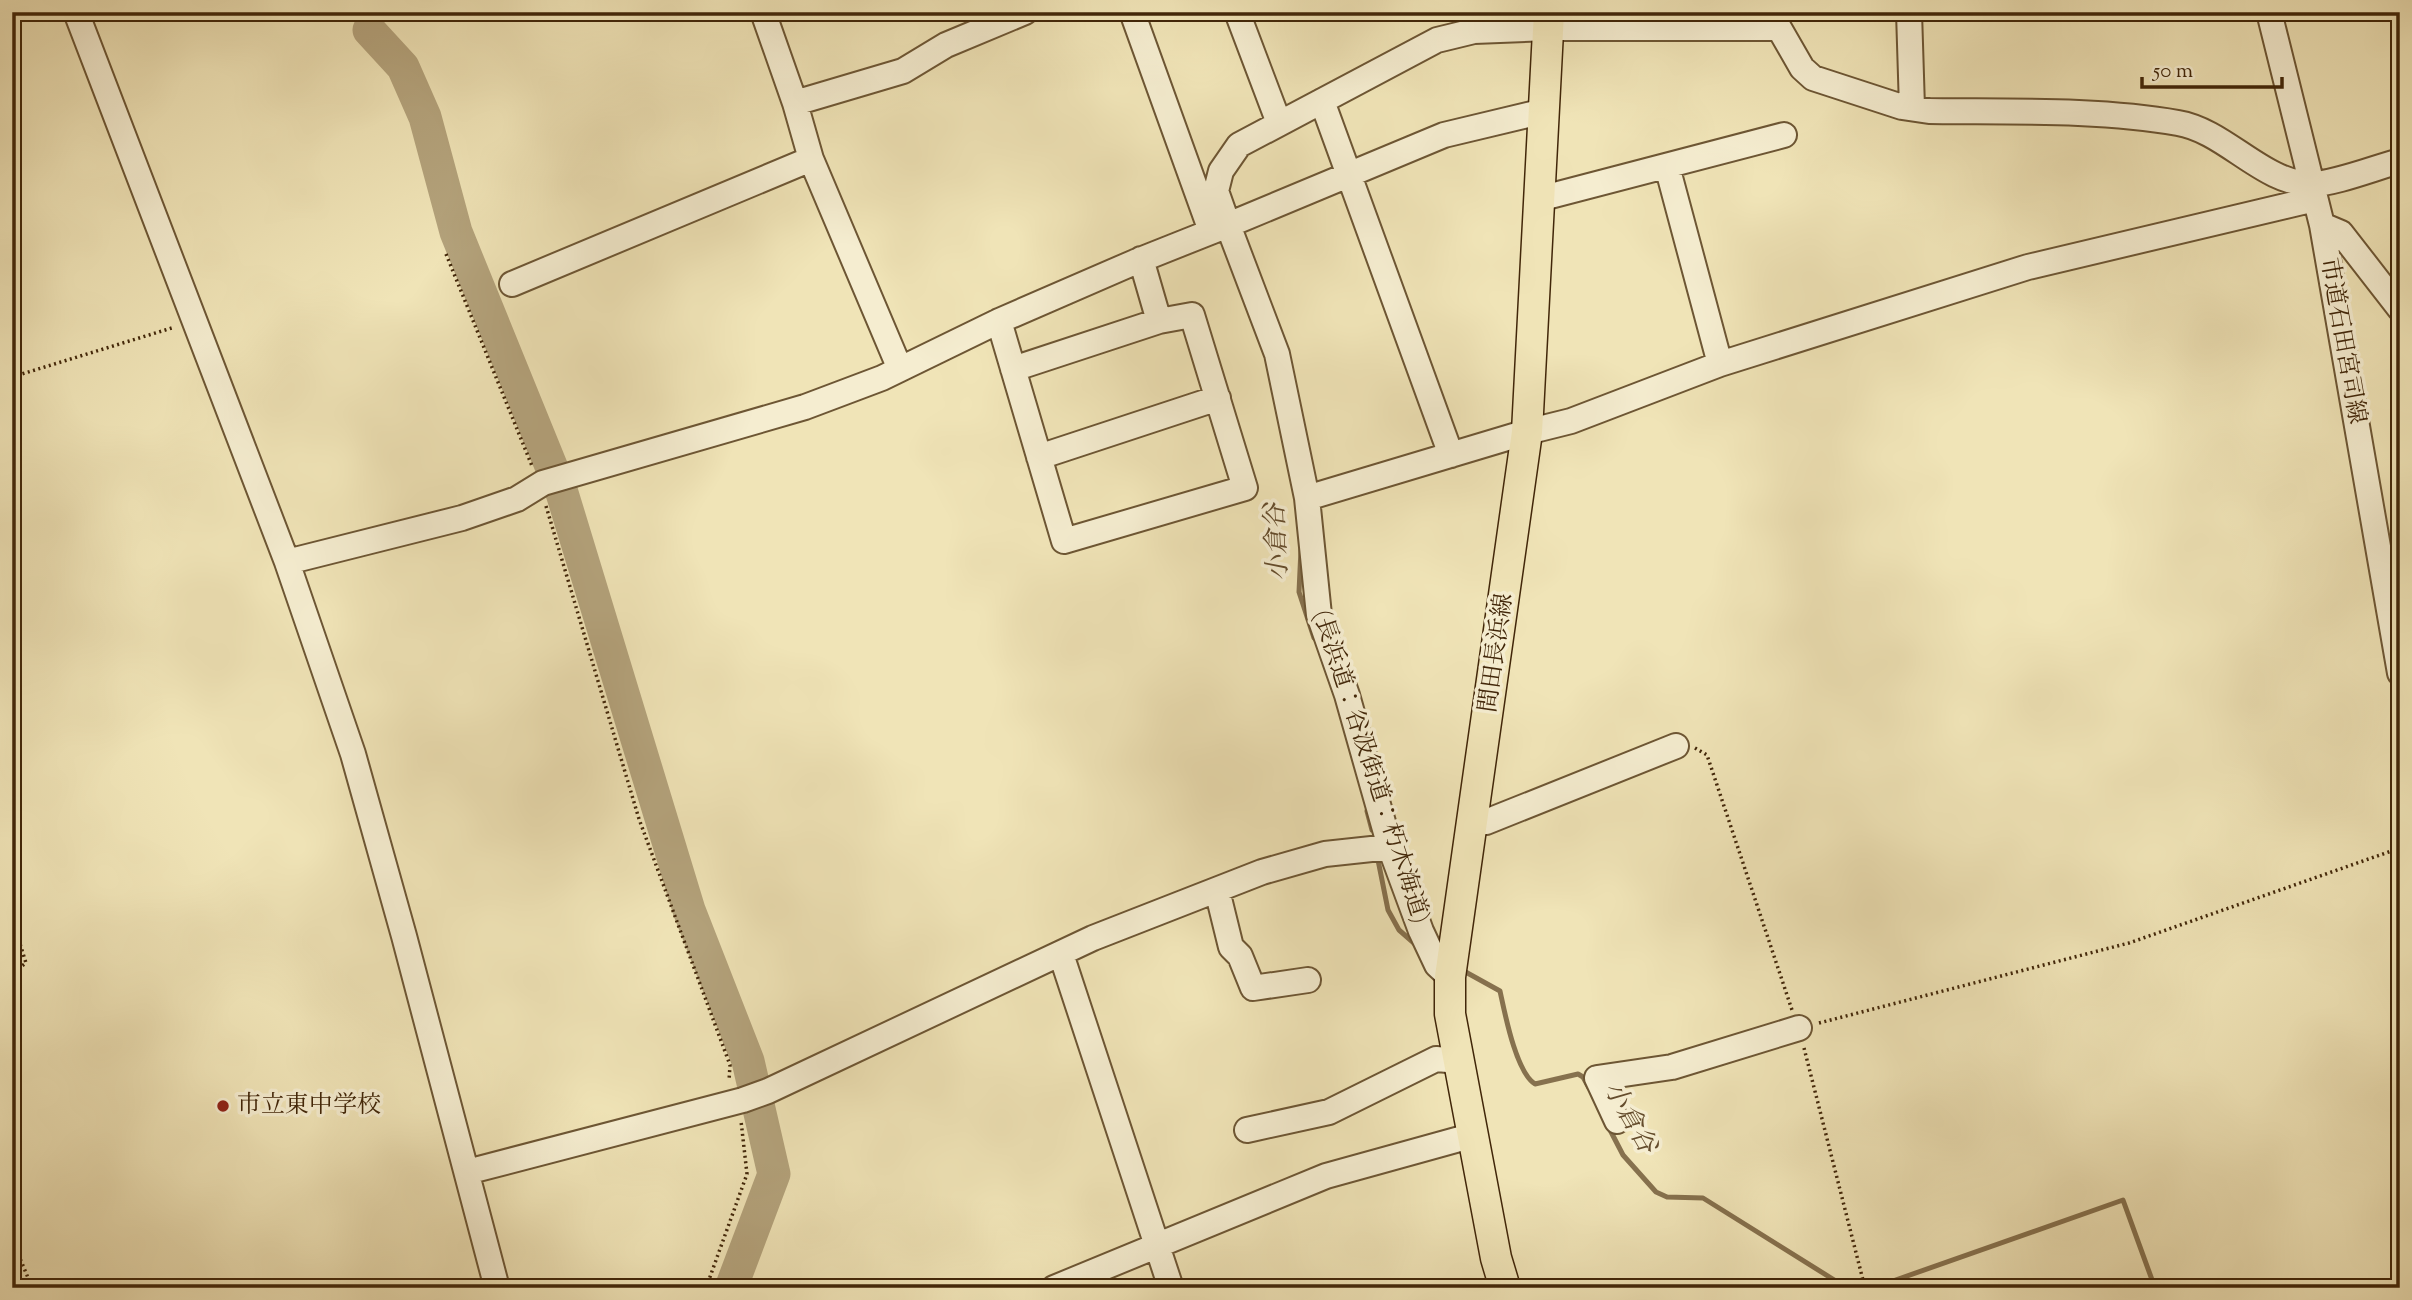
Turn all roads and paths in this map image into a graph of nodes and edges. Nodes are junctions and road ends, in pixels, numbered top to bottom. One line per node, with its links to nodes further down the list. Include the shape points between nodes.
1 (76, 12): 27 (street)
2 (763, 12): 10 (street)
3 (1025, 12): 10 (street, via 946,45 903,71)
4 (1132, 12): 22 (street)
5 (1237, 12): 13 (street)
6 (1909, 12): 11 (street)
7 (2269, 12): 19 (street, 市道石田宮司線)
8 (1548, 20): 9 (street, via 1437,40); 11 (street, via 1779,28 1813,78); 12 (main road, 間田長浜線)
9 (1322, 100): 13 (street); 18 (street)
10 (795, 103): 15 (street)
11 (1912, 108): 19 (street, via 2180,123 2206,131 2264,168)
12 (1544, 111): 18 (street, via 1444,135); 20 (main road, 間田長浜線)
13 (1279, 124): 22 (street, via 1239,145 1221,171 1216,191)
14 (1784, 135): 17 (street)
15 (811, 159): 25 (street); 31 (street)
16 (2400, 161): 19 (street)
17 (1667, 166): 20 (street); 30 (street)
18 (1349, 175): 22 (street); 36 (street)
19 (2314, 191): 21 (street, 市道石田宮司線); 30 (street, via 2028,267)
20 (1539, 198): 35 (main road, 間田長浜線)
21 (2322, 225): 26 (street, via 2341,233); 41 (street, 市道石田宮司線)
22 (1220, 228): 24 (street); 39 (street, (長浜道：谷汲街道：朽木海道), via 1277,354)
23 (446, 254): 38 (path)
24 (1141, 259): 28 (street); 29 (street)
25 (512, 284)
26 (2400, 309)
27 (194, 321): 33 (path); 40 (street)
28 (999, 321): 31 (street); 32 (street)
29 (1159, 321): 32 (street); 34 (street, via 1192,314)
30 (1720, 364): 35 (street, via 1572,421)
31 (900, 369): 38 (street, via 805,407)
32 (1013, 369): 37 (street)
33 (12, 377)
34 (1218, 398): 37 (street); 37 (street, via 1245,488 1064,541)
35 (1527, 432): 36 (street); 43 (main road, 間田長浜線)
36 (1451, 455): 39 (street)
37 (1039, 457)
38 (541, 484): 40 (street, via 517,499 462,518); 54 (path, via 639,819 730,1065)
39 (1307, 498): 44 (street, (長浜道：谷汲街道：朽木海道), via 1319,615)
40 (287, 562): 58 (street, via 353,754)
41 (2400, 673)
42 (1676, 746): 43 (street, via 1486,822); 52 (path, via 1694,747 1707,755)
43 (1472, 822): 50 (main road, 間田長浜線)
44 (1390, 846): 46 (street, via 1325,854); 50 (street, (長浜道：谷汲街道：朽木海道), via 1437,965)
45 (2400, 848): 52 (path, via 2129,943)
46 (1217, 890): 48 (street); 51 (street, via 1231,947 1240,956 1253,988)
47 (12, 918): 49 (path, via 26,963)
48 (1060, 954): 54 (street); 60 (street)
49 (12, 973)
50 (1450, 977): 53 (main road, 間田長浜線, via 1450,1014)
51 (1308, 980)
52 (1799, 1028): 55 (street, via 1672,1067 1597,1078); 61 (path)
53 (1460, 1061): 56 (street, via 1436,1059 1329,1112); 57 (main road, 間田長浜線)
54 (737, 1102): 58 (street); 64 (path, via 747,1174)
55 (1618, 1121)
56 (1247, 1130)
57 (1474, 1135): 60 (street, via 1326,1176); 67 (main road, 間田長浜線)
58 (467, 1172): 63 (street)
59 (12, 1239): 62 (path)
60 (1157, 1246): 65 (street); 66 (street)
61 (1865, 1287)
62 (30, 1288)
63 (497, 1288)
64 (706, 1288)
65 (1055, 1288)
66 (1171, 1288)
67 (1505, 1288)

